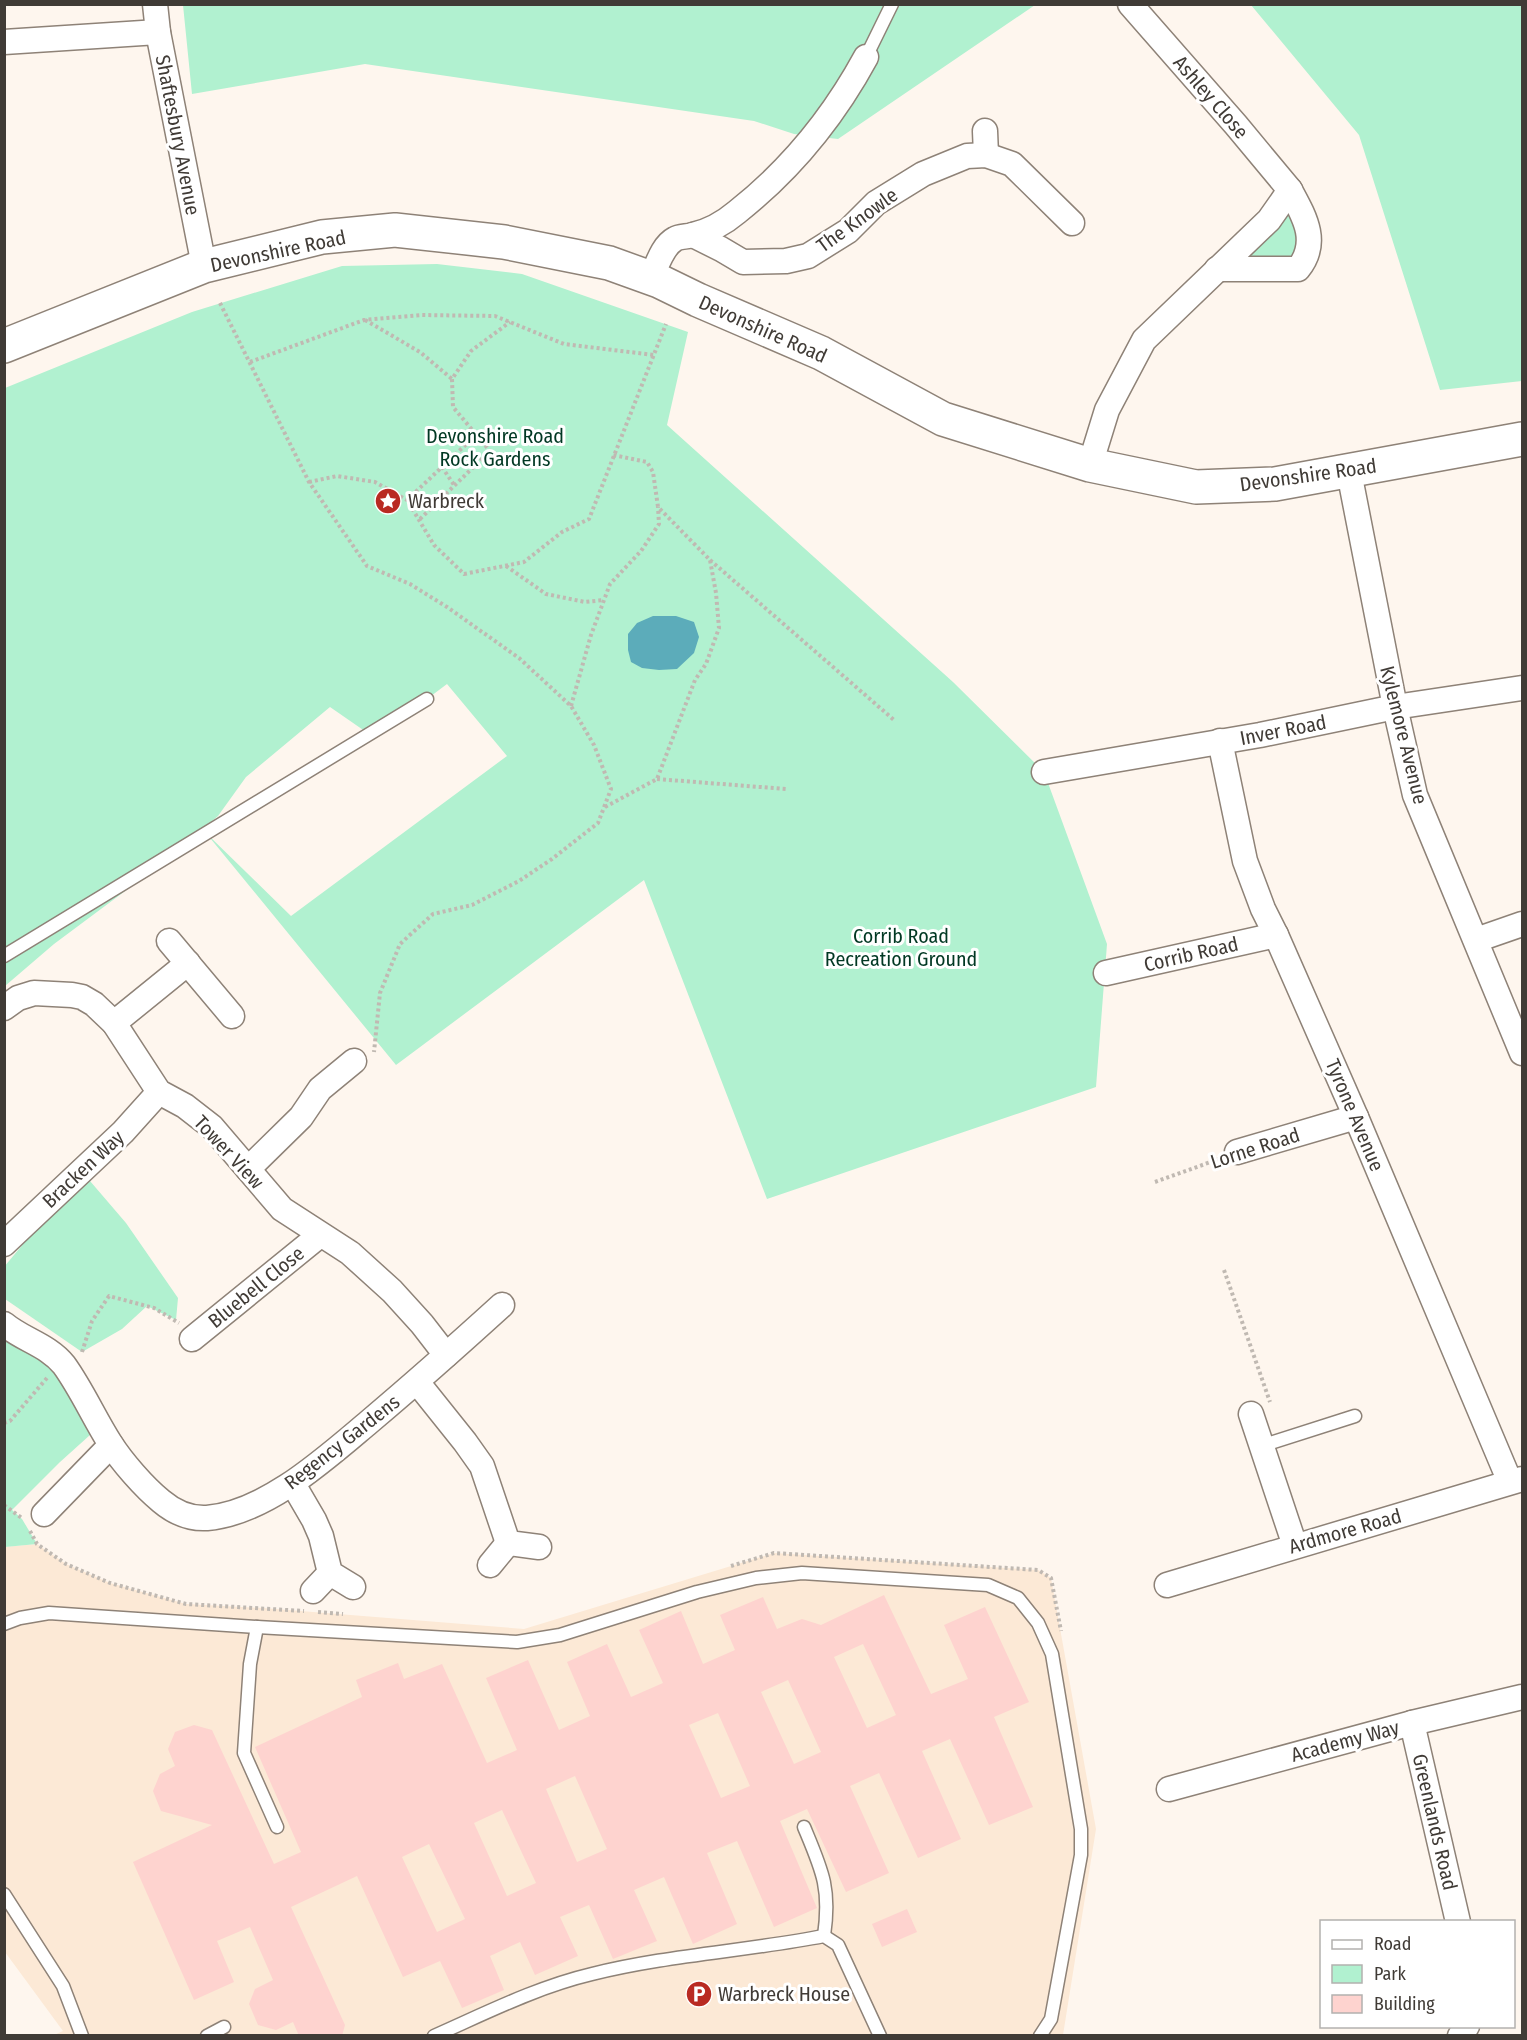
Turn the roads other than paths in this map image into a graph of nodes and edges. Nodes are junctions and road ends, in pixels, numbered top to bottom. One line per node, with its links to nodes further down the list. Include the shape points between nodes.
1 (155, 4): 4 (street, Shaftesbury Avenue)
2 (892, 4): 6 (lane)
3 (1130, 4): 9 (street, Ashley Close)
4 (158, 32): 5 (street); 12 (street, Shaftesbury Avenue)
5 (4, 42)
6 (866, 57): 11 (street, via 848,91 777,177 721,225)
7 (985, 131): 8 (street)
8 (986, 155): 10 (street, via 1012,164); 11 (street, The Knowle, via 967,156 923,174 876,203 848,231 808,256 743,262)
9 (1290, 190): 13 (street, via 1269,220); 13 (street, Ashley Close, via 1308,229 1306,260 1298,269)
10 (1072, 223)
11 (693, 235): 14 (street, via 675,238 665,248)
12 (204, 266): 14 (main road, Devonshire Road, via 322,237 396,231 504,242 609,263); 15 (main road, Devonshire Road)
13 (1217, 269): 17 (street, via 1144,340 1107,410)
14 (651, 278): 17 (main road, Devonshire Road, via 821,353 943,419)
15 (4, 346)
16 (1522, 439): 18 (main road, Devonshire Road)
17 (1090, 465): 18 (main road, Devonshire Road, via 1196,487 1275,484)
18 (1349, 472): 21 (street, Kylemore Avenue)
19 (1522, 688): 21 (street, Inver Road)
20 (427, 699): 28 (lane)
21 (1395, 707): 22 (street, Inver Road); 26 (street, Kylemore Avenue, via 1415,795)
22 (1220, 741): 23 (street, Inver Road); 25 (street, Tyrone Avenue, via 1245,861)
23 (1044, 772)
24 (1522, 924): 26 (street)
25 (1276, 936): 30 (street, Corrib Road); 37 (street, Tyrone Avenue)
26 (1476, 940): 34 (street, Kylemore Avenue)
27 (170, 941): 29 (street)
28 (4, 956)
29 (188, 963): 32 (street); 33 (street)
30 (1106, 973)
31 (4, 1008): 33 (street, Tower View, via 34,993 72,995 94,1004)
32 (232, 1016)
33 (114, 1023): 36 (street, Tower View)
34 (1522, 1053)
35 (364, 1060): 39 (street, via 320,1089 301,1117)
36 (159, 1092): 39 (street, Tower View, via 212,1127); 41 (street, Bracken Way, via 123,1132)
37 (1356, 1117): 38 (street, Lorne Road); 51 (street, Tyrone Avenue)
38 (1237, 1152)
39 (248, 1169): 40 (street, Tower View, via 282,1209)
40 (320, 1235): 44 (street, Bluebell Close); 45 (street, Tower View, via 350,1254 392,1292)
41 (4, 1244)
42 (502, 1305): 45 (street, Regency Gardens)
43 (4, 1324): 49 (street, Regency Gardens, via 54,1354 82,1392)
44 (192, 1339)
45 (446, 1355): 46 (street, Regency Gardens)
46 (417, 1382): 52 (street, Regency Gardens); 54 (street, via 478,1460)
47 (1251, 1414): 50 (street)
48 (1355, 1416): 50 (lane)
49 (111, 1445): 52 (street, Regency Gardens, via 160,1501 193,1517 208,1518 241,1509); 53 (street)
50 (1262, 1446): 55 (street)
51 (1516, 1481): 55 (street, Ardmore Road)
52 (293, 1484): 58 (street, via 318,1528)
53 (44, 1514)
54 (508, 1543): 56 (street); 57 (street)
55 (1295, 1546): 59 (street, Ardmore Road)
56 (539, 1547)
57 (490, 1565)
58 (330, 1573): 60 (street); 61 (street)
59 (1167, 1585)
60 (353, 1587)
61 (313, 1592)
62 (4, 1624): 63 (lane, via 49,1612)
63 (257, 1627): 67 (lane, via 250,1664 244,1753); 77 (lane, via 517,1642 560,1635 697,1592 756,1578 802,1573 988,1585 1018,1598 1038,1623 1052,1654 1081,1829 1081,1855 1051,2019)
64 (1522, 1697): 65 (street, Academy Way)
65 (1412, 1723): 66 (street, Academy Way); 70 (street, Greenlands Road)
66 (1169, 1789)
67 (277, 1827)
68 (804, 1827): 71 (lane, via 823,1872 828,1910)
69 (4, 1894): 73 (lane, via 63,1986)
70 (1458, 1920)
71 (824, 1936): 75 (lane, via 592,1974 548,1987); 76 (lane, via 838,1945)
72 (224, 2026): 74 (lane)
73 (82, 2036)
74 (207, 2036)
75 (434, 2036)
76 (880, 2036)
77 (1040, 2036)

